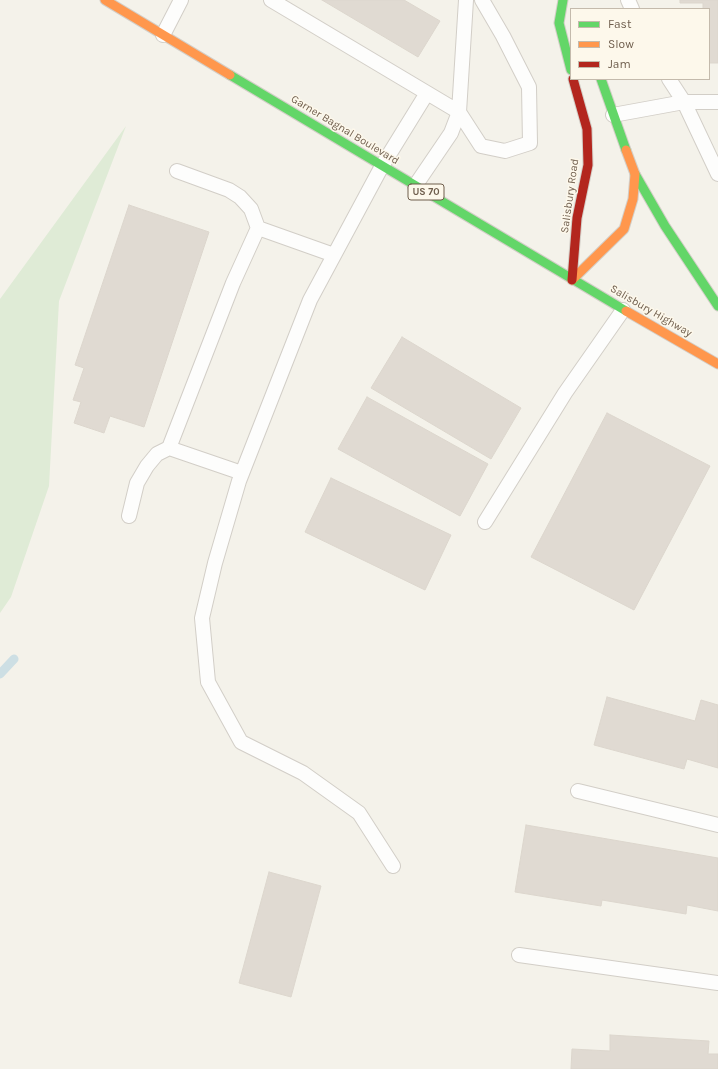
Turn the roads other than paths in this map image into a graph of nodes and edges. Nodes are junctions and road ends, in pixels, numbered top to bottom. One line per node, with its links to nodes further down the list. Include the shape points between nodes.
1 (105, 0): 7 (main road, Garner Bagnal Boulevard / US 70)
2 (181, 0): 7 (lane)
3 (271, 0): 12 (lane)
4 (466, 0): 15 (lane)
5 (482, 0): 15 (lane, via 529,87 530,144 505,151 481,146)
6 (562, 0): 8 (main road, via 559,23)
7 (163, 35): 17 (main road, Garner Bagnal Boulevard / US 70)
8 (570, 66)
9 (573, 80): 24 (main road, Salisbury Road, via 586,129 588,165 577,218)
10 (601, 80): 16 (main road)
11 (670, 80): 13 (lane)
12 (426, 93): 15 (lane); 17 (lane)
13 (684, 102): 14 (lane); 16 (lane); 20 (lane)
14 (718, 102)
15 (459, 112): 21 (lane, via 451,133)
16 (613, 115): 19 (main road)
17 (382, 166): 21 (main road, Garner Bagnal Boulevard / US 70); 23 (lane)
18 (177, 171): 22 (lane, via 229,190 240,197 251,209)
19 (635, 174): 24 (main road, via 633,199 624,229); 25 (main road, via 665,226)
20 (718, 174)
21 (415, 186): 24 (main road, Garner Bagnal Boulevard / US 70)
22 (258, 228): 23 (lane); 28 (lane, via 233,283)
23 (334, 255): 29 (lane, via 310,300)
24 (572, 280): 26 (main road, Salisbury Highway / US 70)
25 (718, 306)
26 (623, 310): 27 (main road, Salisbury Highway / US 70); 31 (lane, via 565,393)
27 (718, 364)
28 (169, 448): 29 (lane); 30 (lane, via 157,454 137,483)
29 (242, 473): 34 (lane, via 215,563 202,618 208,682 241,742 303,773 359,813)
30 (130, 516)
31 (485, 522)
32 (578, 791): 33 (lane)
33 (718, 825)
34 (393, 866)
35 (519, 955): 36 (lane)
36 (718, 983)

